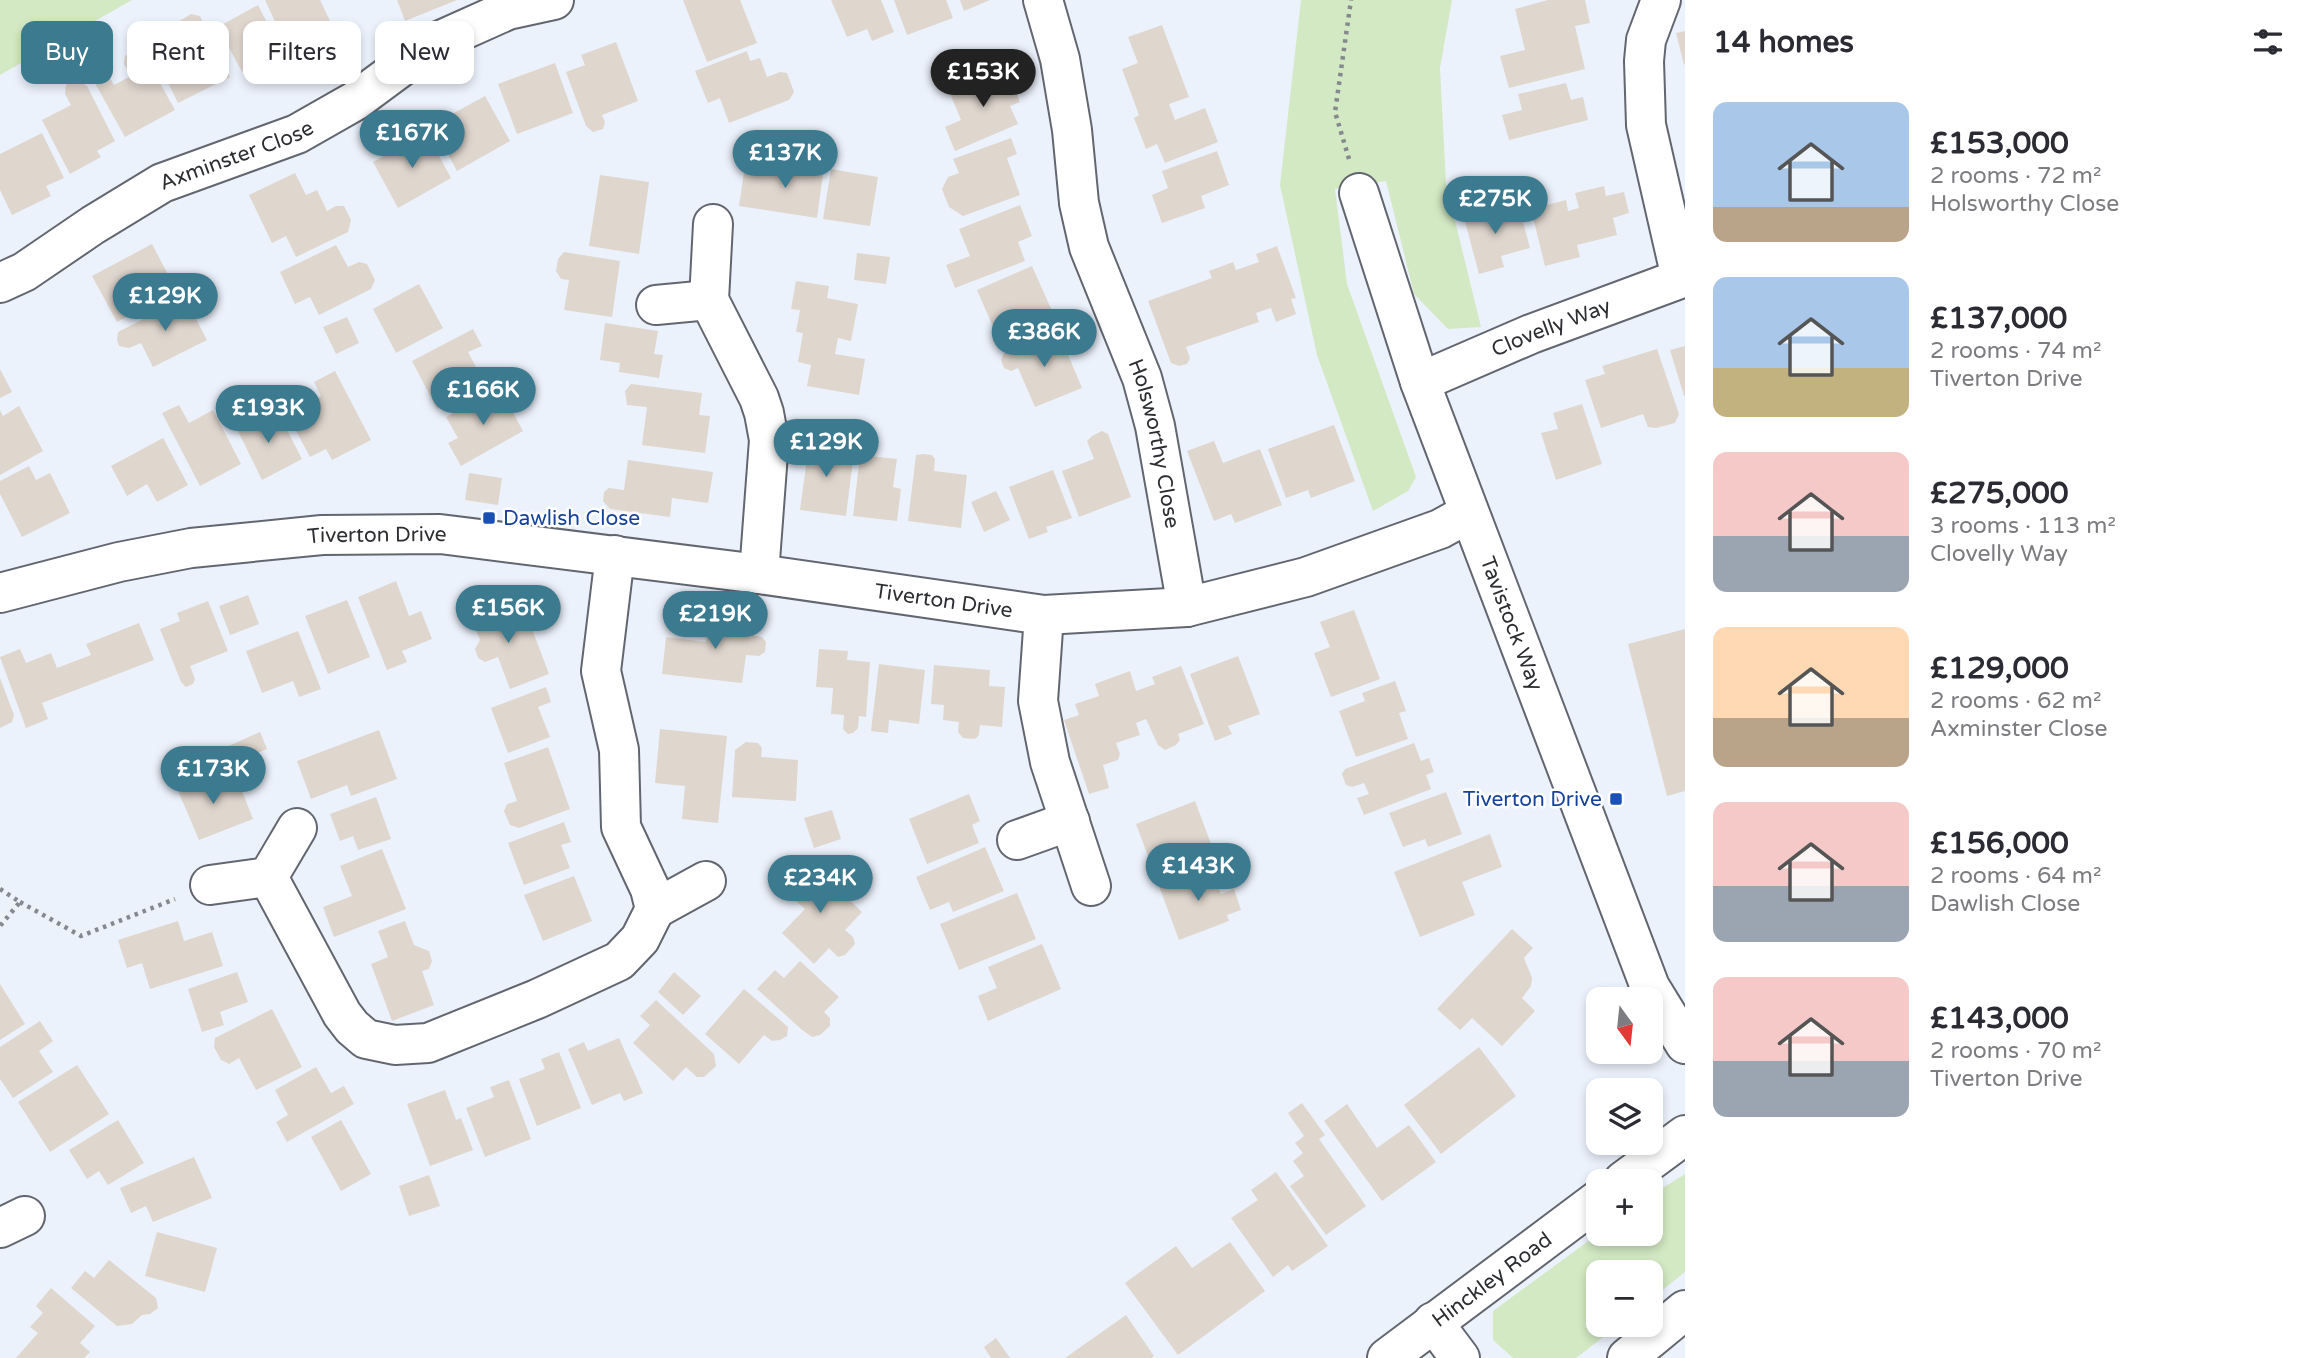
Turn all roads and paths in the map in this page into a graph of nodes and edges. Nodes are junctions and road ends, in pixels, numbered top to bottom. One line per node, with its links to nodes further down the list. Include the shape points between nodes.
1 (554, 0): 5 (street, Axminster Close)
2 (1043, 0): 17 (street, Holsworthy Close, via 1060,59 1086,236 1155,426)
3 (1351, 0): 6 (path, via 1335,112)
4 (1661, 0): 8 (street, via 1646,40 1646,125)
5 (506, 5): 9 (street, Axminster Close, via 432,44 355,101 297,134 162,183)
6 (1359, 193): 12 (street, Tavistock Way)
7 (713, 224): 10 (street)
8 (1683, 278): 12 (street, Clovelly Way, via 1531,334)
9 (0, 283)
10 (709, 300): 11 (street); 15 (street, via 764,413 769,440)
11 (656, 305)
12 (1420, 382): 13 (street, Tavistock Way)
13 (1469, 513): 17 (street, Tiverton Drive, via 1440,529 1306,577); 30 (street, Tavistock Way, via 1650,987)
14 (615, 555): 15 (street, Tiverton Drive); 16 (street, Tiverton Drive, via 440,534 322,535 191,548); 28 (street, via 601,671 619,750 621,827)
15 (758, 574): 18 (street, Tiverton Drive)
16 (0, 593)
17 (1187, 607): 18 (street, Tiverton Drive)
18 (1044, 615): 19 (street, via 1038,701 1050,762)
19 (1070, 821): 21 (street); 25 (street)
20 (297, 828): 22 (street)
21 (1017, 840)
22 (268, 877): 24 (street); 28 (street, via 342,1014 366,1039 395,1045 428,1043 619,961 640,939)
23 (706, 881): 28 (street)
24 (210, 885): 27 (path, via 81,936)
25 (1091, 886)
26 (0, 889): 27 (path)
27 (20, 902): 29 (path)
28 (655, 909)
29 (0, 926)
30 (1685, 1044)
31 (1685, 1135): 32 (street)
32 (1639, 1169)
33 (1586, 1209): 35 (street, Hinckley Road)
34 (1685, 1310): 38 (street)
35 (1433, 1322): 36 (street, Hinckley Road); 37 (street)
36 (1387, 1358)
37 (1460, 1358)
38 (1627, 1358)

